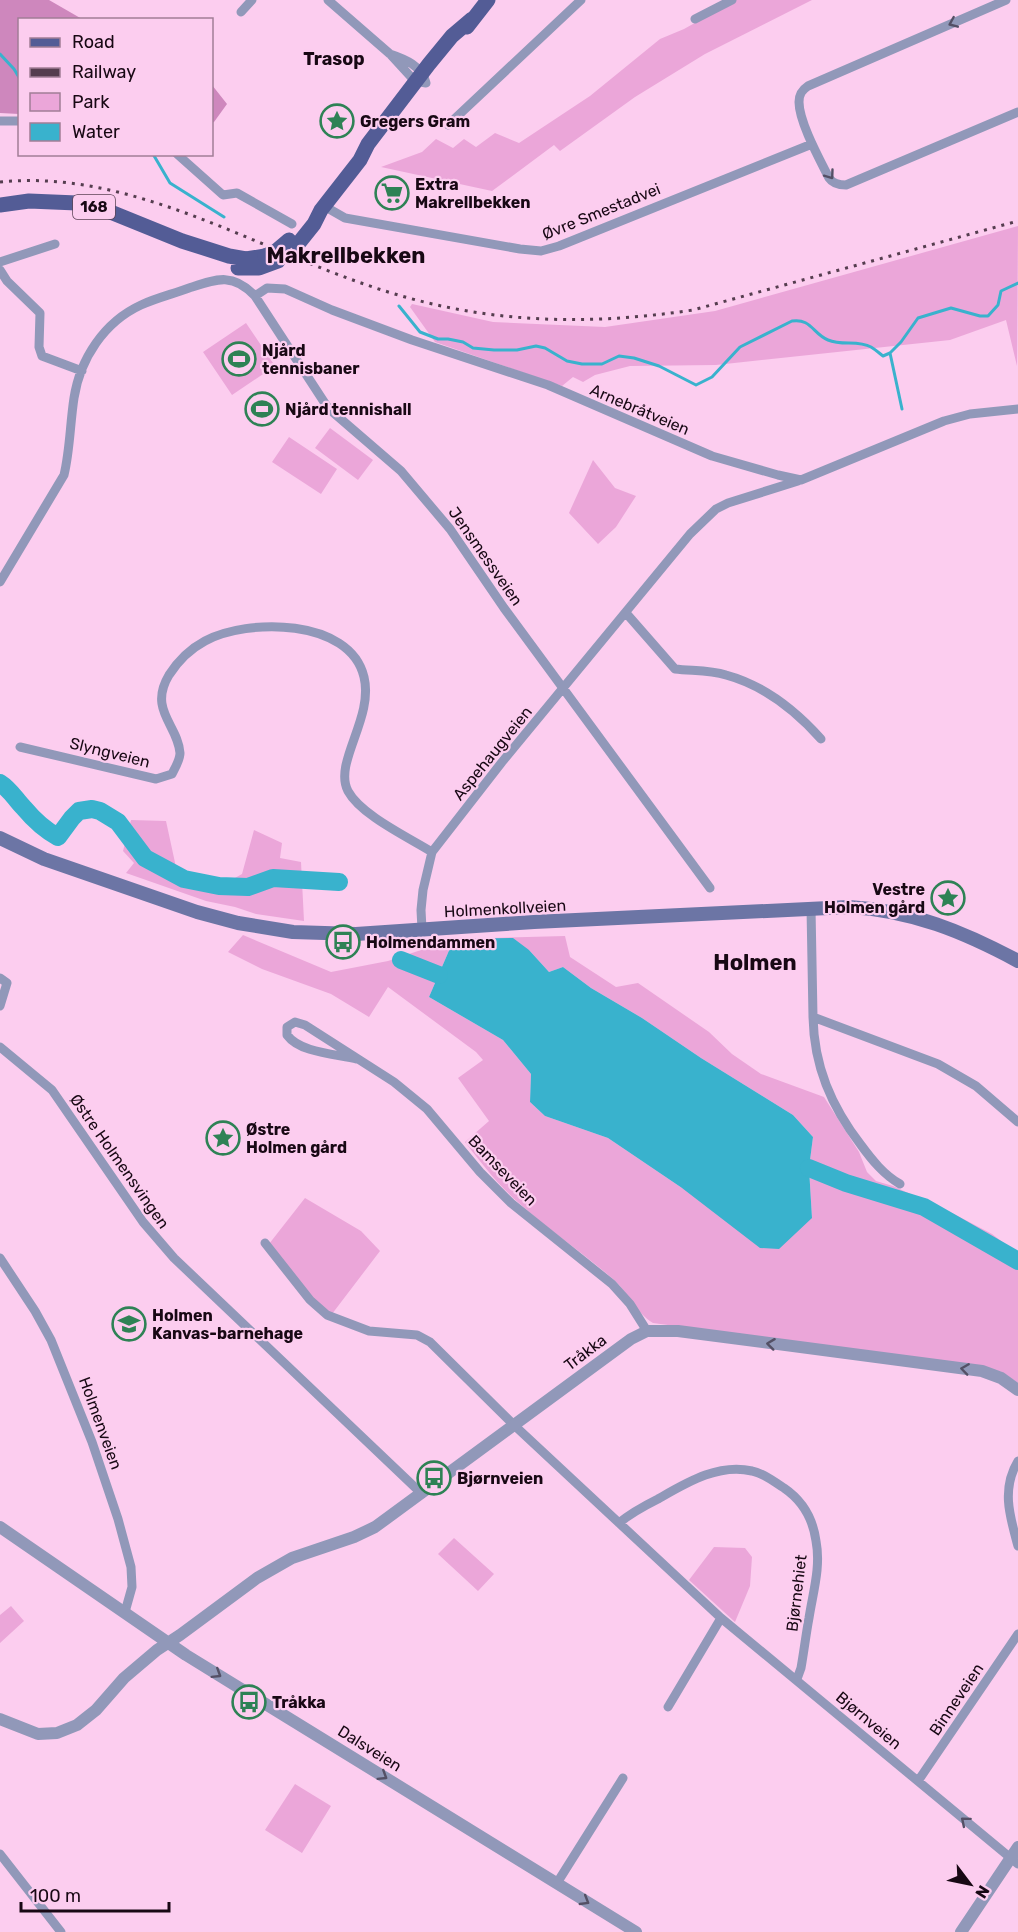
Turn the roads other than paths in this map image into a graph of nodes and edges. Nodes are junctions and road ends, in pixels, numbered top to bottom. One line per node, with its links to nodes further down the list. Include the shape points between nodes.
1 (252, 0): 7 (street)
2 (328, 0): 9 (street, via 390,54 410,63)
3 (488, 0): 9 (main road, 168, via 458,41)
4 (581, 0): 13 (street)
5 (732, 0): 8 (street)
6 (1006, 0): 14 (street, one-way to 14, via 804,89 799,103)
7 (241, 12)
8 (694, 19)
9 (422, 79): 17 (main road, 168, via 375,149 360,160)
10 (1018, 112): 14 (street, one-way to 10, via 832,182 846,185)
11 (0, 121): 12 (street)
12 (18, 121)
13 (448, 124)
14 (812, 144): 17 (street, Øvre Smestadvei, via 541,250 345,218)
15 (179, 156): 18 (street, via 223,195 237,193)
16 (0, 205): 17 (main road, 168, via 29,201 77,203 108,211 182,241 209,259 235,267 259,268 314,224)
17 (323, 208)
18 (292, 224)
19 (55, 244): 20 (street)
20 (0, 262)
21 (0, 270): 23 (street, via 40,313 42,356)
22 (255, 296): 23 (street, Jensmessveien, via 235,281 224,279 142,305 110,326 94,345); 25 (street, Arnebråtveien, via 267,288 285,289 402,336 539,382 712,456); 28 (street, Jensmessveien, via 328,408 401,471 441,518)
23 (82, 371): 26 (street, via 64,475)
24 (1018, 409): 25 (street, via 945,421)
25 (801, 480): 27 (street, Aspehaugveien, via 716,509 690,534)
26 (0, 582)
27 (626, 613): 28 (street, Aspehaugveien); 29 (street, via 675,669 725,674 740,680 778,700)
28 (564, 689): 32 (street, Aspehaugveien); 33 (street, Jensmessveien)
29 (821, 740)
30 (20, 747): 32 (street, Slyngveien, via 156,779 172,774 180,752 164,713 163,694 169,676 183,658 204,641 242,628 303,629 338,643 356,659 364,676 366,703 344,767 347,789 363,809)
31 (0, 838): 35 (main road, Holmenkollveien, via 83,873 249,926 331,934)
32 (432, 852): 35 (street, Aspehaugveien, via 423,890)
33 (710, 888)
34 (811, 908): 35 (main road, Holmenkollveien); 36 (main road, Holmenkollveien, via 863,908 919,917); 39 (street)
35 (422, 929)
36 (1018, 961)
37 (4, 981): 38 (street)
38 (0, 1006)
39 (813, 1017): 42 (street, via 938,1064 976,1086); 43 (street, via 822,1078 838,1112 875,1162)
40 (0, 1047): 50 (street, Østre Holmensvingen, via 56,1095 143,1222 168,1251)
41 (357, 1059): 41 (street, Bamseveien, via 305,1025 295,1022 287,1027 286,1035 301,1047); 46 (street, Bamseveien, via 427,1109 511,1203 612,1284)
42 (1018, 1122)
43 (900, 1184)
44 (265, 1243): 48 (street, Bjørnveien, via 320,1310 369,1331 425,1338)
45 (0, 1258): 54 (street, Holmenveien, via 51,1340 92,1442 131,1567 132,1587)
46 (652, 1330): 47 (street, one-way to 46, via 982,1371); 48 (street, Tråkka, via 631,1339)
47 (1018, 1390)
48 (515, 1425): 50 (street, Tråkka); 51 (street, Bjørnveien)
49 (1018, 1461): 53 (street, via 1009,1482 1007,1501)
50 (422, 1494): 57 (street, Tråkka, via 363,1533 280,1563)
51 (620, 1523): 55 (street, Bjørnveien); 58 (street, Bjørnehiet, via 686,1483 724,1470 758,1472 795,1496 812,1522 818,1560)
52 (0, 1527): 54 (street, Dalsveien)
53 (1018, 1546)
54 (125, 1612): 57 (street, Dalsveien)
55 (722, 1618): 58 (street, Bjørnveien); 59 (street)
56 (1018, 1634): 62 (street, Binneveien)
57 (168, 1642): 60 (street, via 71,1728 38,1734); 66 (street, Dalsveien, one-way to 66)
58 (797, 1679): 62 (street, Bjørnveien)
59 (668, 1707)
60 (0, 1719)
61 (623, 1778): 66 (street)
62 (918, 1781): 65 (street, Bjørnveien, one-way to 62)
63 (1018, 1847): 65 (street)
64 (0, 1854): 67 (street)
65 (1014, 1861): 69 (street)
66 (557, 1883): 68 (street, Dalsveien, one-way to 68)
67 (61, 1932)
68 (636, 1932)
69 (961, 1932)

